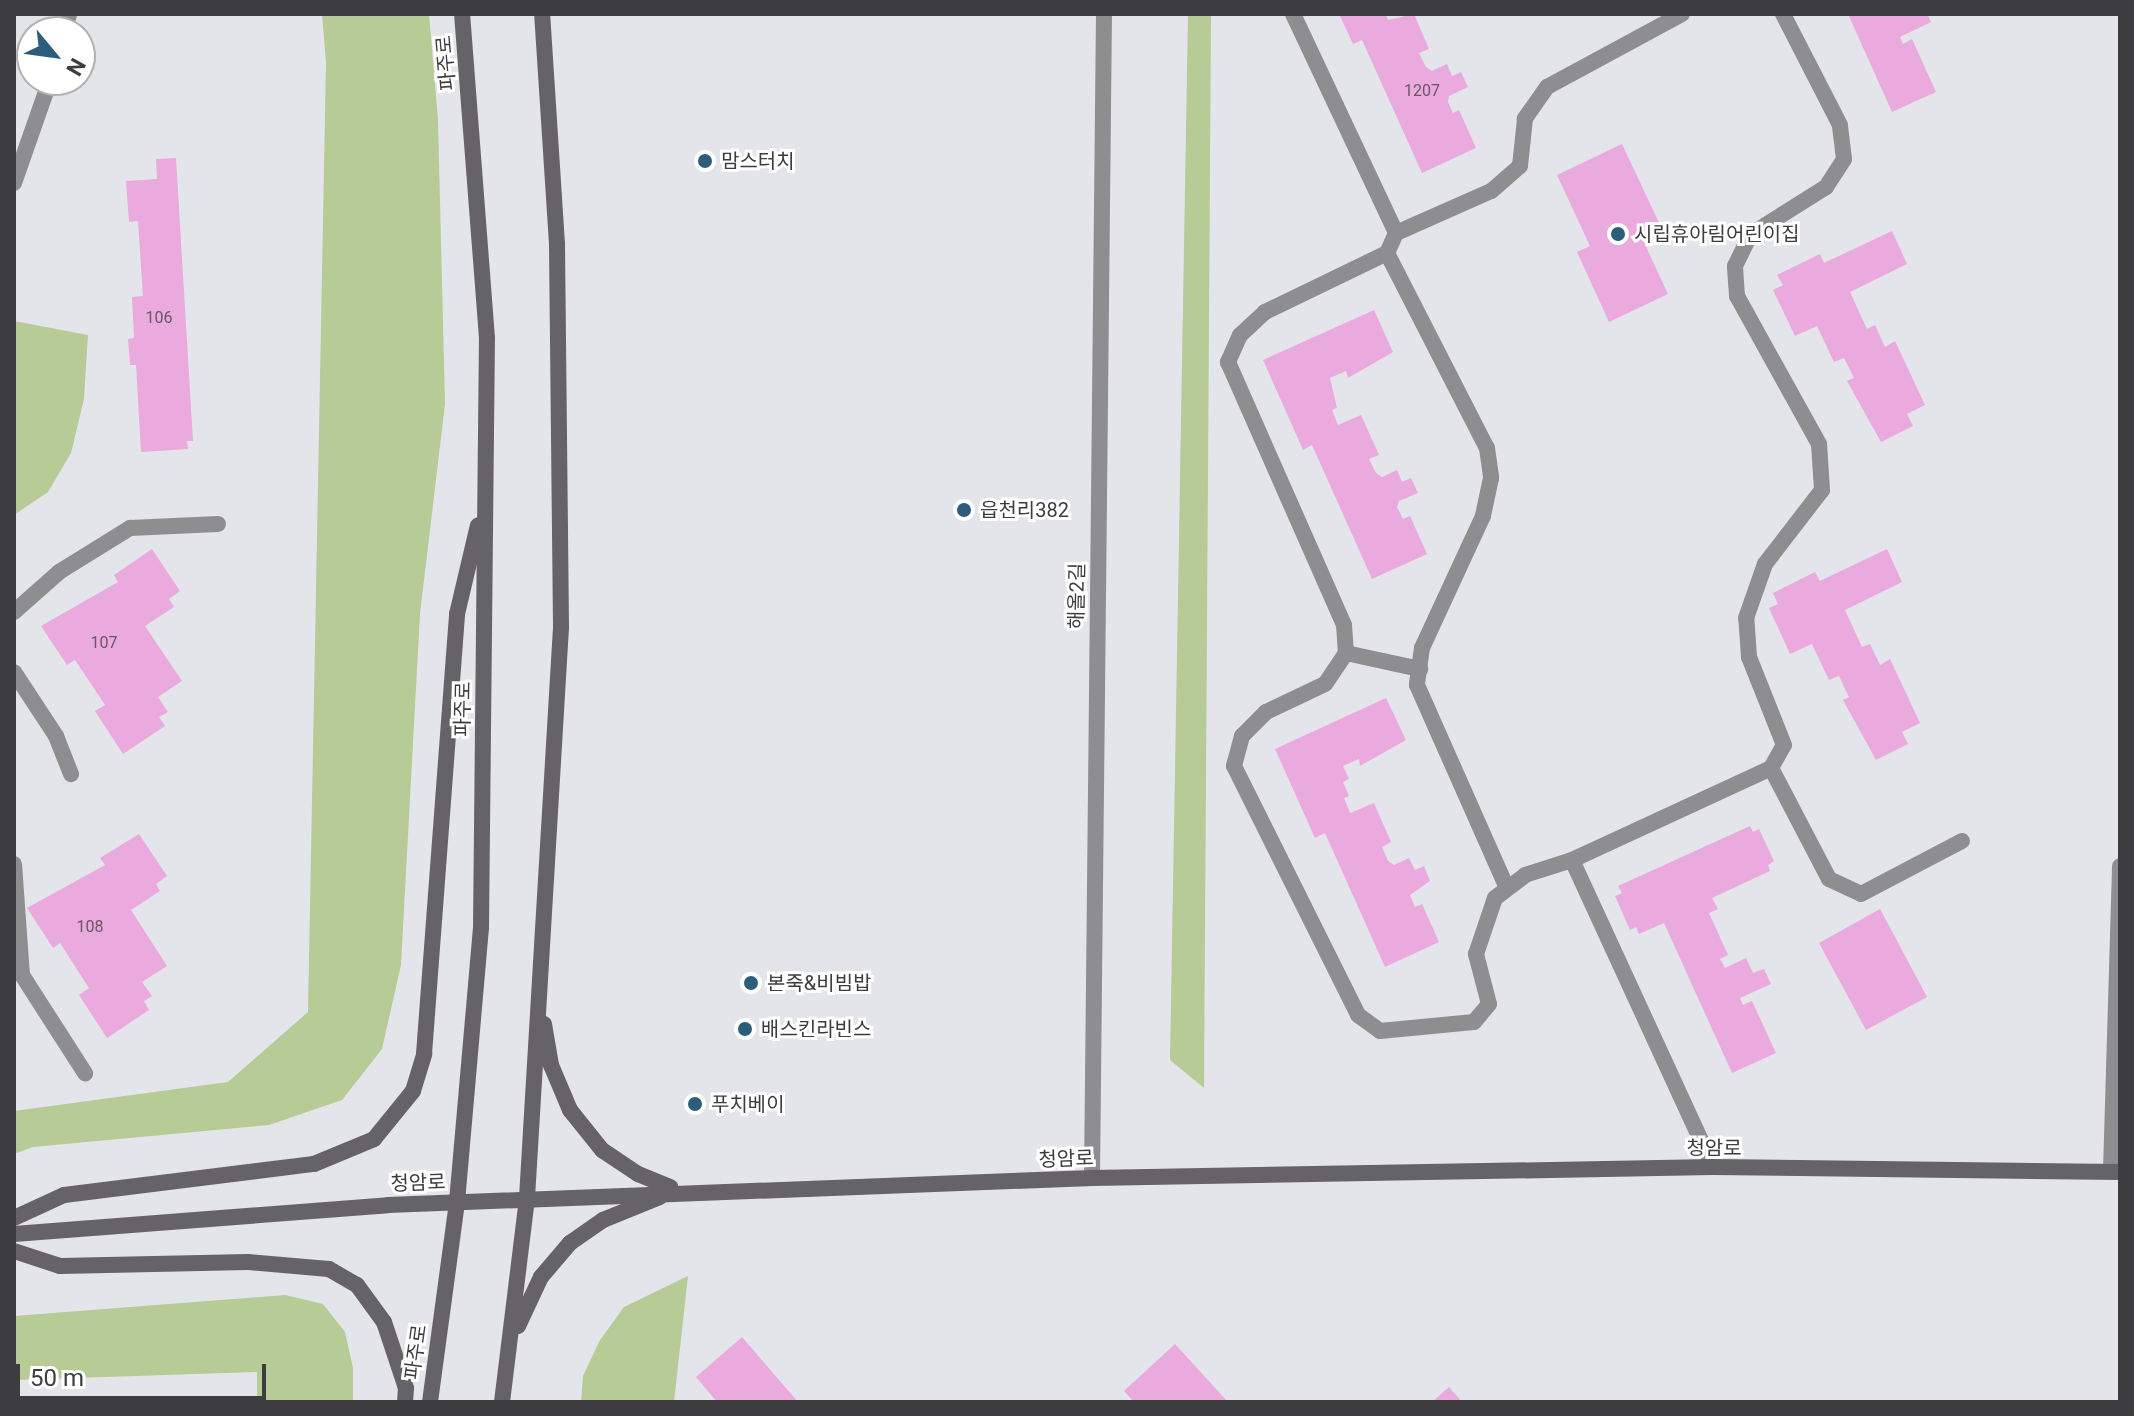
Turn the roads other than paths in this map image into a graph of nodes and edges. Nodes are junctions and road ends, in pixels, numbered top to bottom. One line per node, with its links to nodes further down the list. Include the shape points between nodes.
1 (462, 14): 11 (main road, 파주로, via 487,338)
2 (542, 14): 24 (main road, via 557,244 561,627)
3 (1104, 14): 28 (street, 해올2길)
4 (1293, 14): 9 (street)
5 (1682, 14): 9 (street, via 1547,87 1525,119 1520,166 1491,191)
6 (1783, 14): 17 (street, via 1840,125 1844,159 1826,187 1750,235 1735,266 1737,296 1819,444 1822,490 1765,564 1746,618 1749,657 1784,745)
7 (44, 96): 8 (street)
8 (14, 183)
9 (1396, 233): 10 (street)
10 (1387, 253): 14 (street, via 1265,312 1240,335 1228,362 1344,625); 15 (street, via 1487,448 1491,478 1483,516 1422,648)
11 (485, 492): 31 (main road, 파주로, via 481,927); 32 (main road, via 457,614 424,1054 413,1091 374,1139 314,1164 64,1195)
12 (218, 524): 13 (street, via 130,528 59,572)
13 (14, 612)
14 (1346, 653): 15 (street); 23 (street, via 1325,684 1266,712 1242,736 1234,766 1358,1015 1380,1031 1474,1022 1489,1004 1476,954 1495,898)
15 (1420, 669): 23 (street, via 1417,685)
16 (14, 672): 18 (street, via 56,736)
17 (1771, 768): 19 (street, via 1829,879 1861,894); 20 (street)
18 (71, 774)
19 (1962, 841)
20 (1572, 860): 23 (street, via 1525,875); 26 (street)
21 (14, 864): 25 (street, via 22,975)
22 (2120, 866): 27 (street)
23 (1507, 888)
24 (539, 996): 29 (main road, via 551,1065 570,1110 602,1150 638,1174); 30 (main road)
25 (85, 1073)
26 (1713, 1167): 27 (main road, 청암로); 28 (main road, 청암로)
27 (2116, 1172)
28 (1092, 1178): 29 (main road, 청암로)
29 (680, 1190): 30 (main road, 청암로); 35 (main road, via 603,1220 570,1243 541,1277 521,1316)
30 (527, 1198): 31 (main road, 청암로); 35 (main road)
31 (457, 1202): 33 (main road, 청암로); 37 (main road, 파주로)
32 (14, 1218)
33 (14, 1234)
34 (14, 1251): 36 (main road, via 60,1266 248,1262 329,1269 357,1285 384,1322 406,1388)
35 (506, 1373): 38 (main road)
36 (405, 1402)
37 (430, 1402)
38 (502, 1402)

